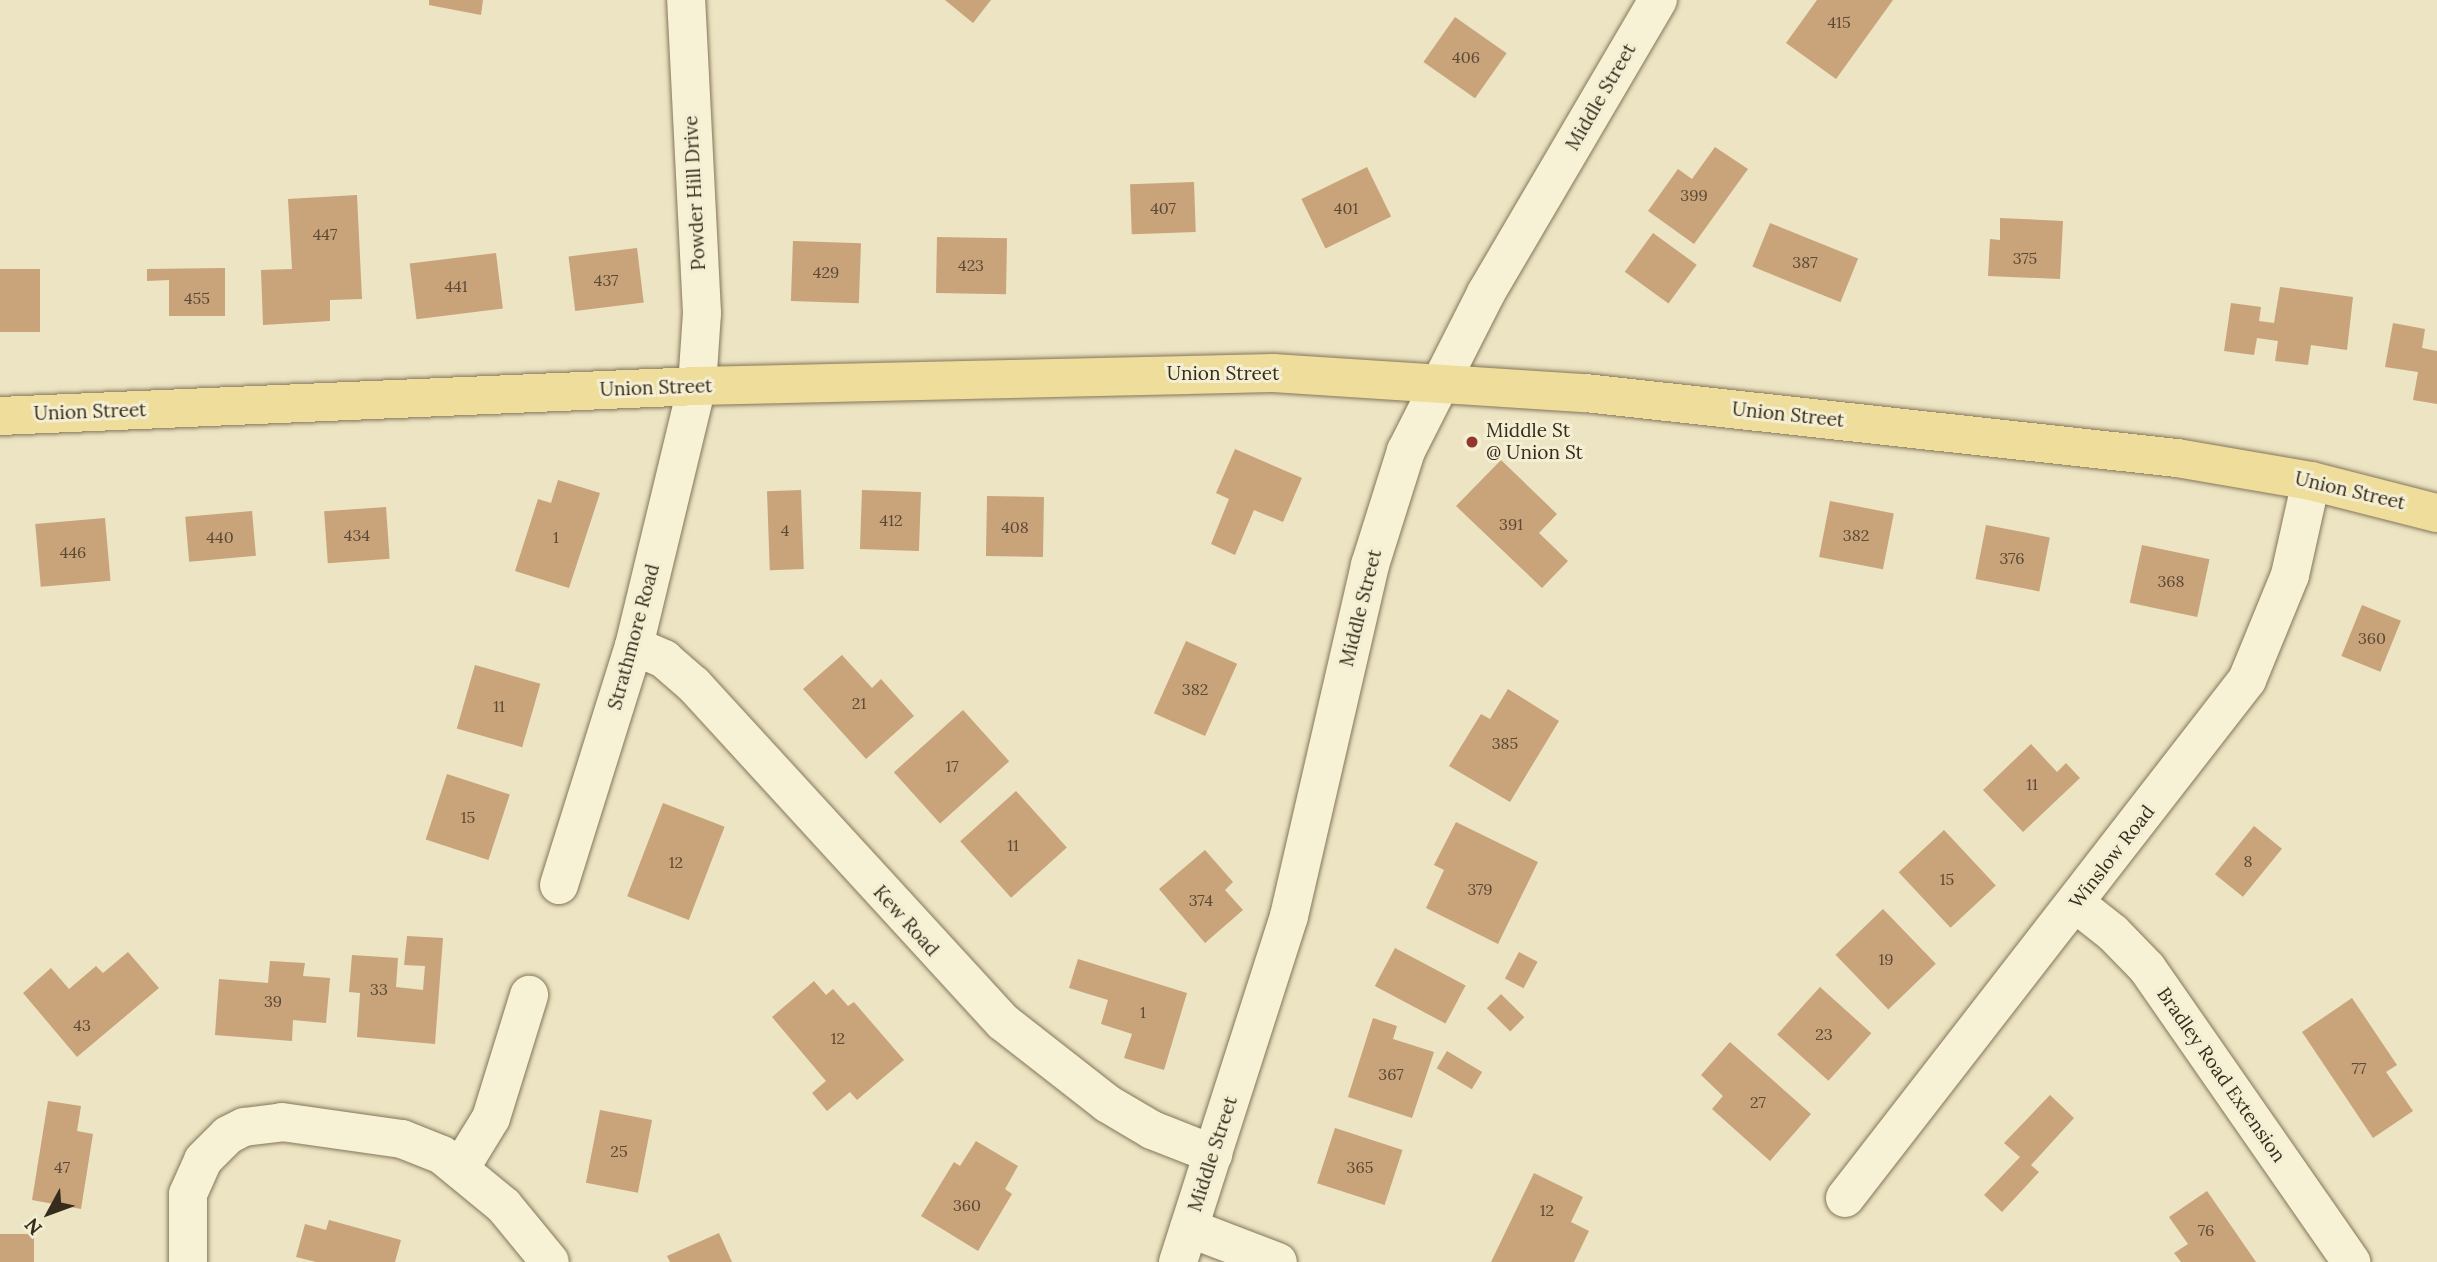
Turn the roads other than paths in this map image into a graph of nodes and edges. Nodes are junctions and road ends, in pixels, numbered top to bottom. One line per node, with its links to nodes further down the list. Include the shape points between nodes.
1 (686, 0): 4 (street, Powder Hill Drive, via 702,313)
2 (1658, 0): 3 (street, Middle Street)
3 (1438, 381): 4 (main road, Union Street, via 1209,373); 6 (main road, Union Street, via 2177,458); 12 (street, Middle Street, via 1406,452 1374,553 1292,904)
4 (697, 386): 5 (main road, Union Street); 8 (street, Strathmore Road)
5 (0, 416)
6 (2311, 481): 7 (main road, Union Street); 10 (street, Winslow Road, via 2290,575 2247,680)
7 (2437, 513)
8 (634, 646): 9 (street, Strathmore Road); 12 (street, Kew Road, via 664,659 694,685 1003,1022 1108,1104 1152,1130)
9 (559, 885)
10 (2075, 903): 14 (street, Winslow Road); 19 (street, Bradley Road Extension, via 2147,968)
11 (529, 995): 13 (street, via 491,1118)
12 (1213, 1154): 15 (street, Middle Street)
13 (461, 1167): 16 (street, via 402,1139 282,1122 244,1127 215,1147 194,1177 186,1213); 17 (street, via 504,1206)
14 (1844, 1198)
15 (1184, 1245): 18 (street)
16 (188, 1262)
17 (550, 1262)
18 (1278, 1262)
19 (2351, 1262)

